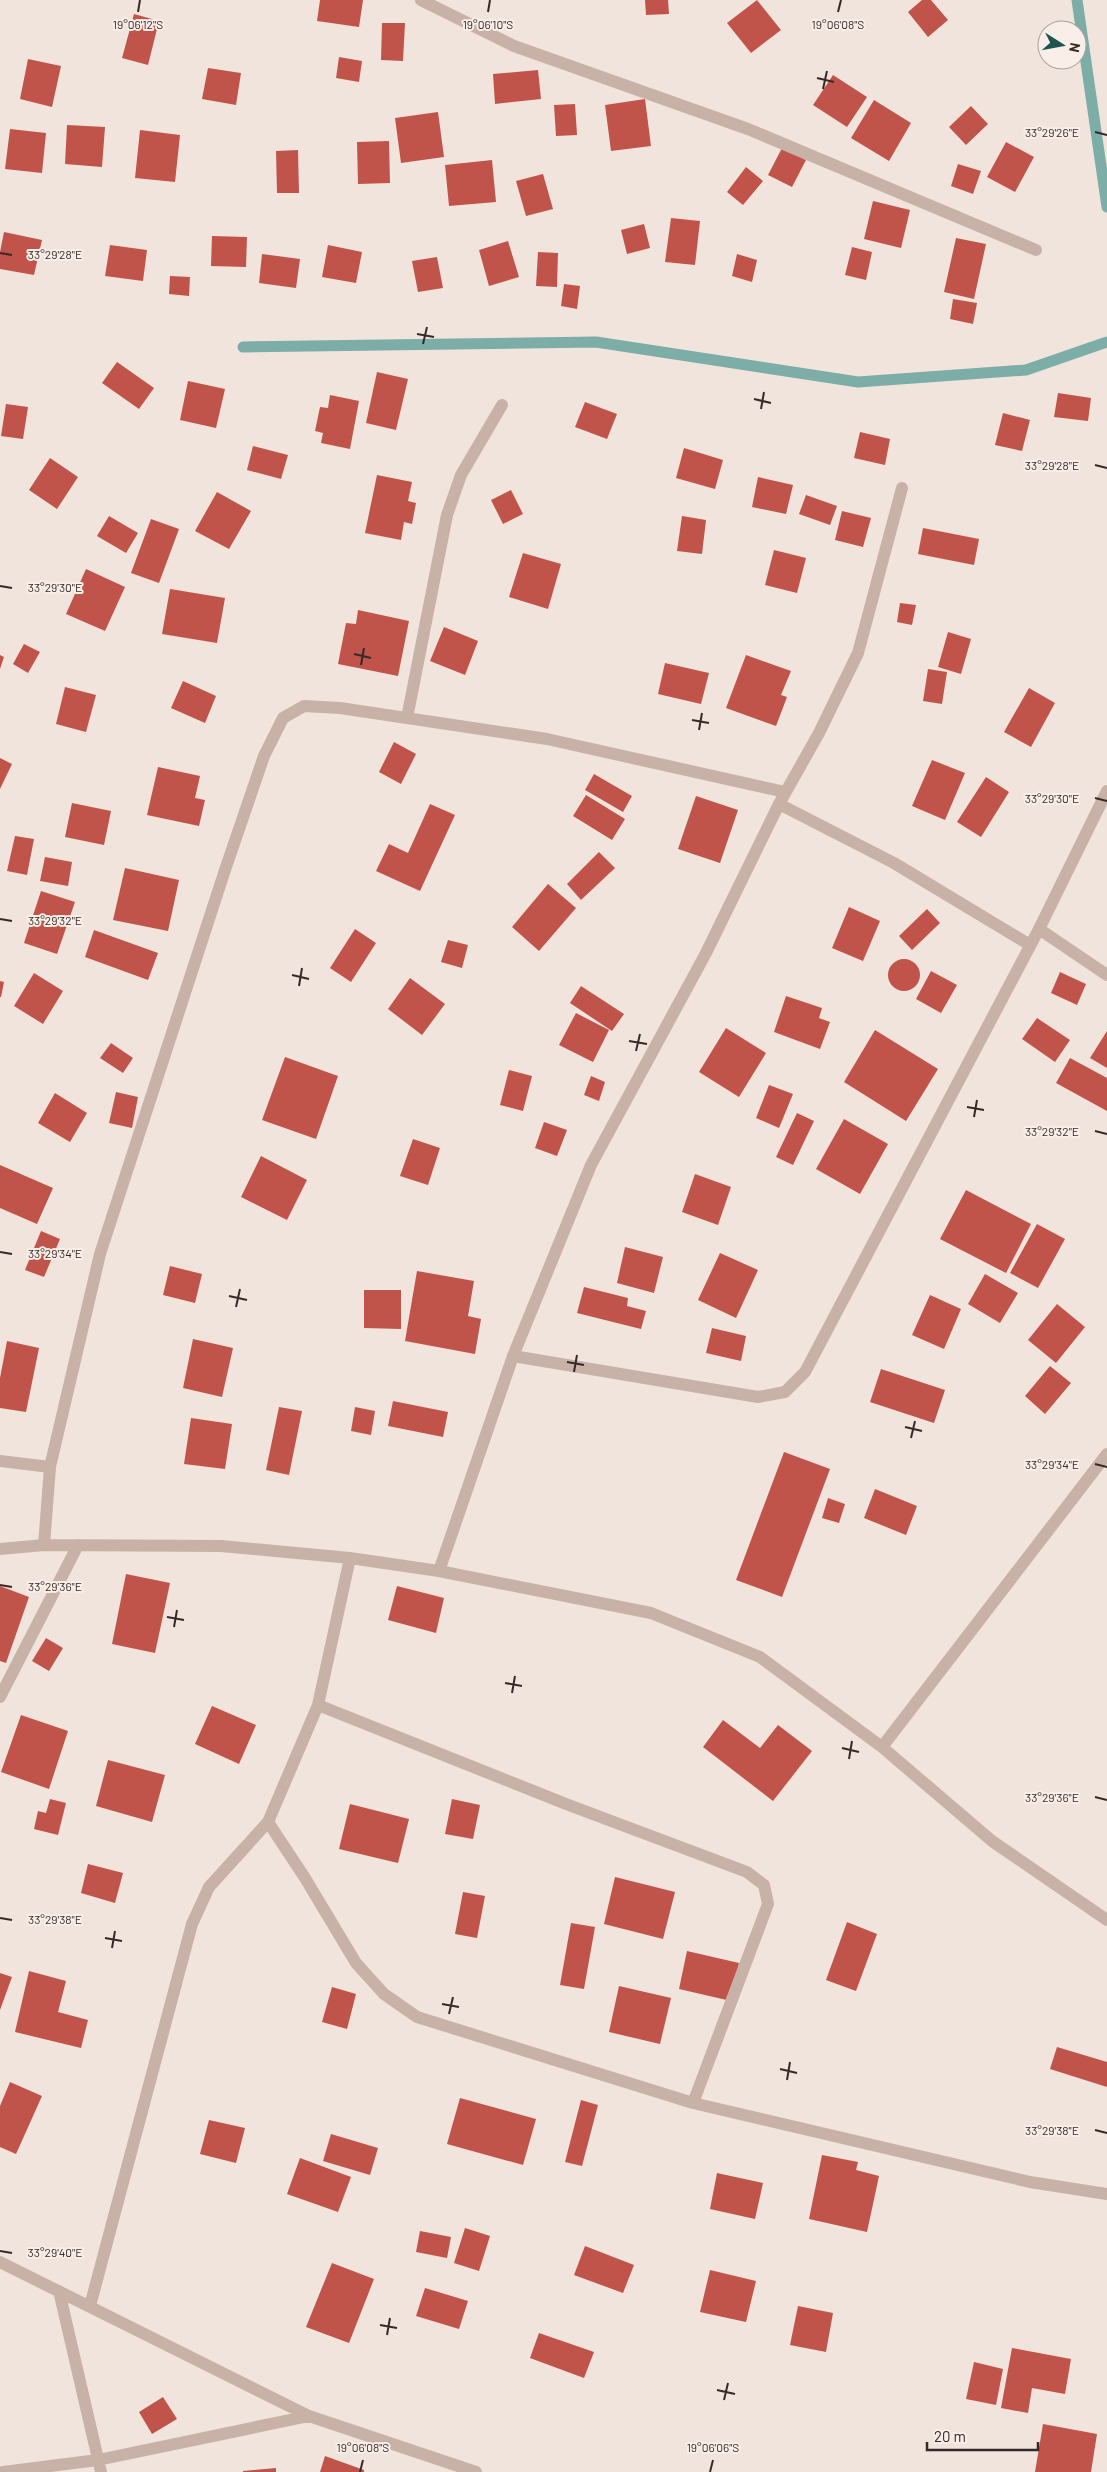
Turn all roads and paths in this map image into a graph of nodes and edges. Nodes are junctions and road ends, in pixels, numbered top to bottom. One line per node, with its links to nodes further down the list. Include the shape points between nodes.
1 (421, 0): 2 (street, via 514,46 748,129)
2 (1036, 250)
3 (502, 405): 5 (street, via 461,475 447,515)
4 (902, 488): 7 (street, via 858,653 819,733)
5 (407, 718): 7 (street, via 547,740); 15 (street, via 304,706 283,718 264,756 100,1254)
6 (1107, 791): 9 (street)
7 (785, 792): 8 (street)
8 (778, 804): 10 (street, via 894,863); 12 (street, via 706,953 591,1165)
9 (1039, 929): 10 (street); 11 (street)
10 (1030, 945): 12 (street, via 805,1372 785,1392 758,1397)
11 (1107, 975)
12 (513, 1356): 20 (street)
13 (1107, 1454): 23 (street)
14 (0, 1460): 15 (street)
15 (50, 1466): 16 (street)
16 (44, 1545): 17 (street); 18 (street)
17 (78, 1545): 19 (street, via 221,1546); 21 (street)
18 (0, 1549)
19 (350, 1558): 20 (street); 22 (street)
20 (439, 1572): 23 (street, via 651,1613 760,1657)
21 (0, 1697)
22 (318, 1705): 24 (street); 26 (street, via 566,1804 748,1872 764,1885 768,1904)
23 (882, 1747): 25 (street, via 992,1841)
24 (268, 1822): 26 (street, via 356,1963 384,1994 417,2017); 30 (street, via 209,1886 192,1924)
25 (1107, 1920)
26 (693, 2103): 27 (street, via 1030,2182)
27 (1107, 2194)
28 (0, 2262): 29 (street)
29 (59, 2291): 30 (street); 32 (street)
30 (90, 2306): 31 (street)
31 (309, 2416): 32 (street); 34 (street)
32 (100, 2466): 33 (street)
33 (3, 2472)
34 (476, 2472)

